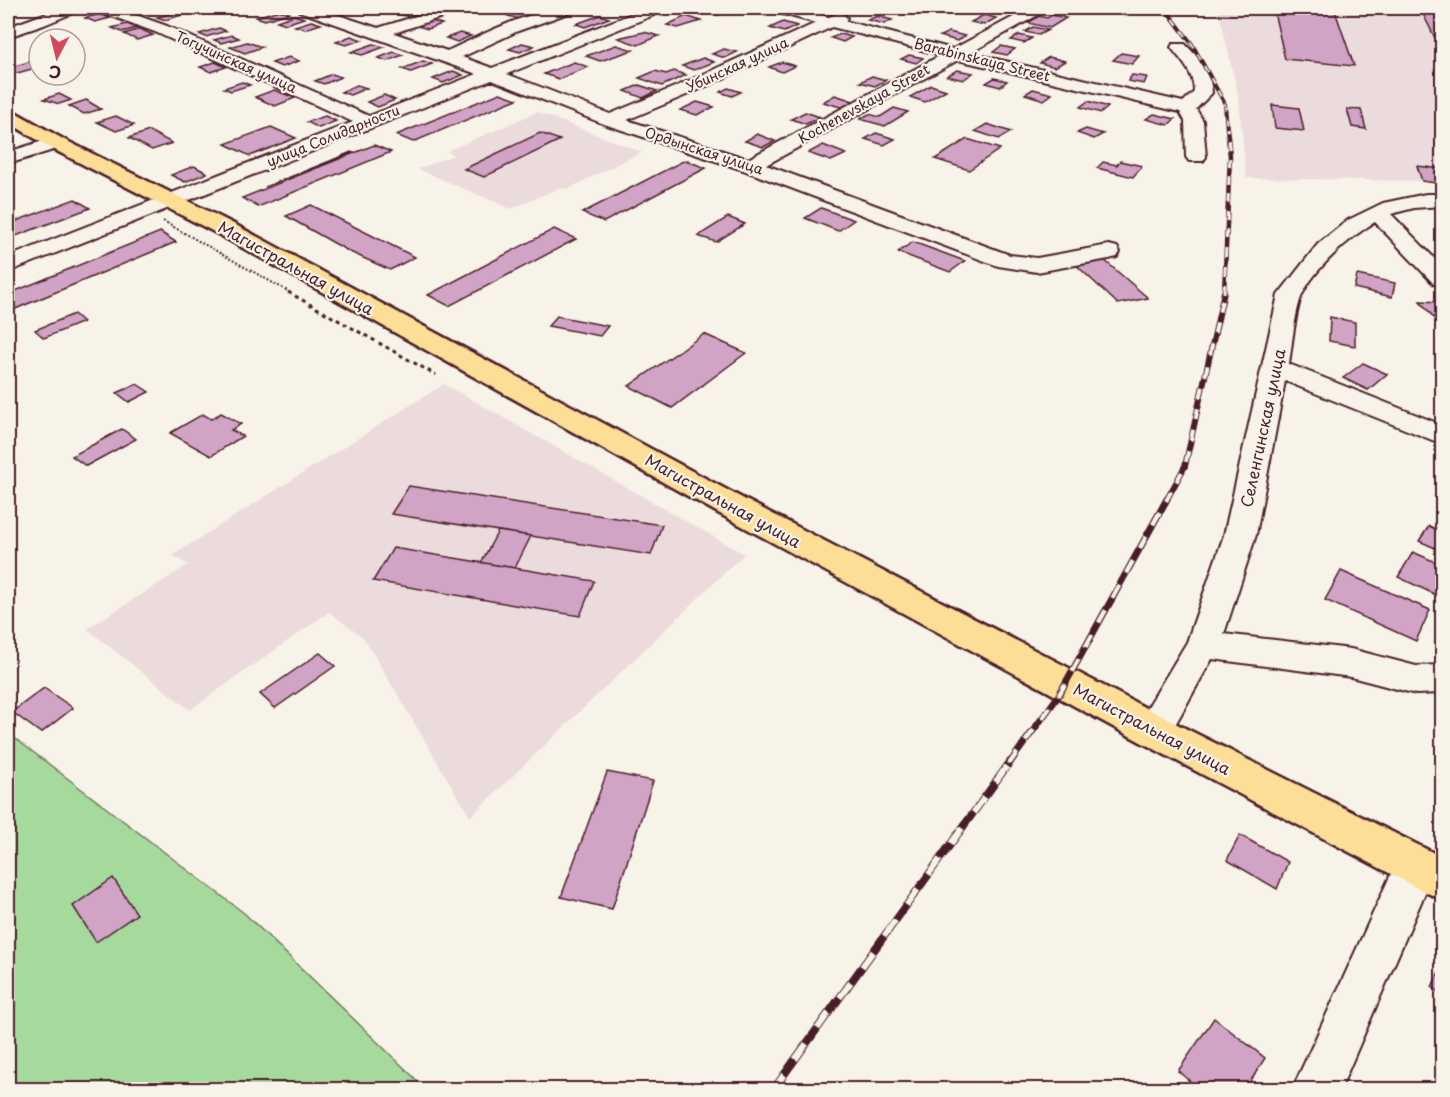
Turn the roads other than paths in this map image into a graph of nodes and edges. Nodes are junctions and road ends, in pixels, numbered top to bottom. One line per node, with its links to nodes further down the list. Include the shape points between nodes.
1 (73, 8): 11 (street)
2 (103, 8): 20 (street, Тогучинская улица, via 161,29)
3 (455, 8): 12 (street)
4 (569, 8): 15 (street)
5 (659, 8): 16 (street, улица Солидарности)
6 (777, 8): 10 (street, Barabinskaya Street)
7 (1040, 8): 14 (street, Kochenevskaya Street)
8 (323, 10): 12 (street, Ордынская улица)
9 (852, 12): 10 (street, Убинская улица)
10 (832, 21): 14 (street, Barabinskaya Street); 19 (street, Убинская улица)
11 (8, 32)
12 (379, 33): 15 (street, Ордынская улица)
13 (1179, 47): 17 (street, via 1203,81 1203,93)
14 (955, 54): 17 (street, Barabinskaya Street); 24 (street, Kochenevskaya Street)
15 (448, 57): 16 (street, Ордынская улица)
16 (489, 75): 19 (street, Ордынская улица); 20 (street, улица Солидарности)
17 (1187, 108): 22 (street, via 1194,121)
18 (8, 114): 21 (main road, Магистральная улица)
19 (610, 120): 24 (street, Ордынская улица)
20 (368, 122): 26 (street, улица Солидарности)
21 (56, 142): 23 (street); 26 (main road, Магистральная улица)
22 (1196, 157)
23 (8, 158)
24 (750, 166): 28 (street, Ордынская улица, via 1006,261 1037,265)
25 (1443, 200): 27 (street, Селенгинская улица, via 1410,202)
26 (156, 206): 29 (street, улица Солидарности); 35 (main road, Магистральная улица, via 247,241 730,506)
27 (1377, 212): 30 (street); 31 (street, Селенгинская улица, via 1329,244 1290,295)
28 (1109, 252)
29 (8, 265)
30 (1443, 279)
31 (1276, 368): 32 (street); 33 (street, Селенгинская улица, via 1240,535)
32 (1443, 435)
33 (1203, 645): 34 (street, via 1351,663 1416,680); 35 (street, Селенгинская улица)
34 (1443, 679)
35 (1152, 730): 36 (main road, Магистральная улица)
36 (1429, 872): 37 (street)
37 (1316, 1089)

